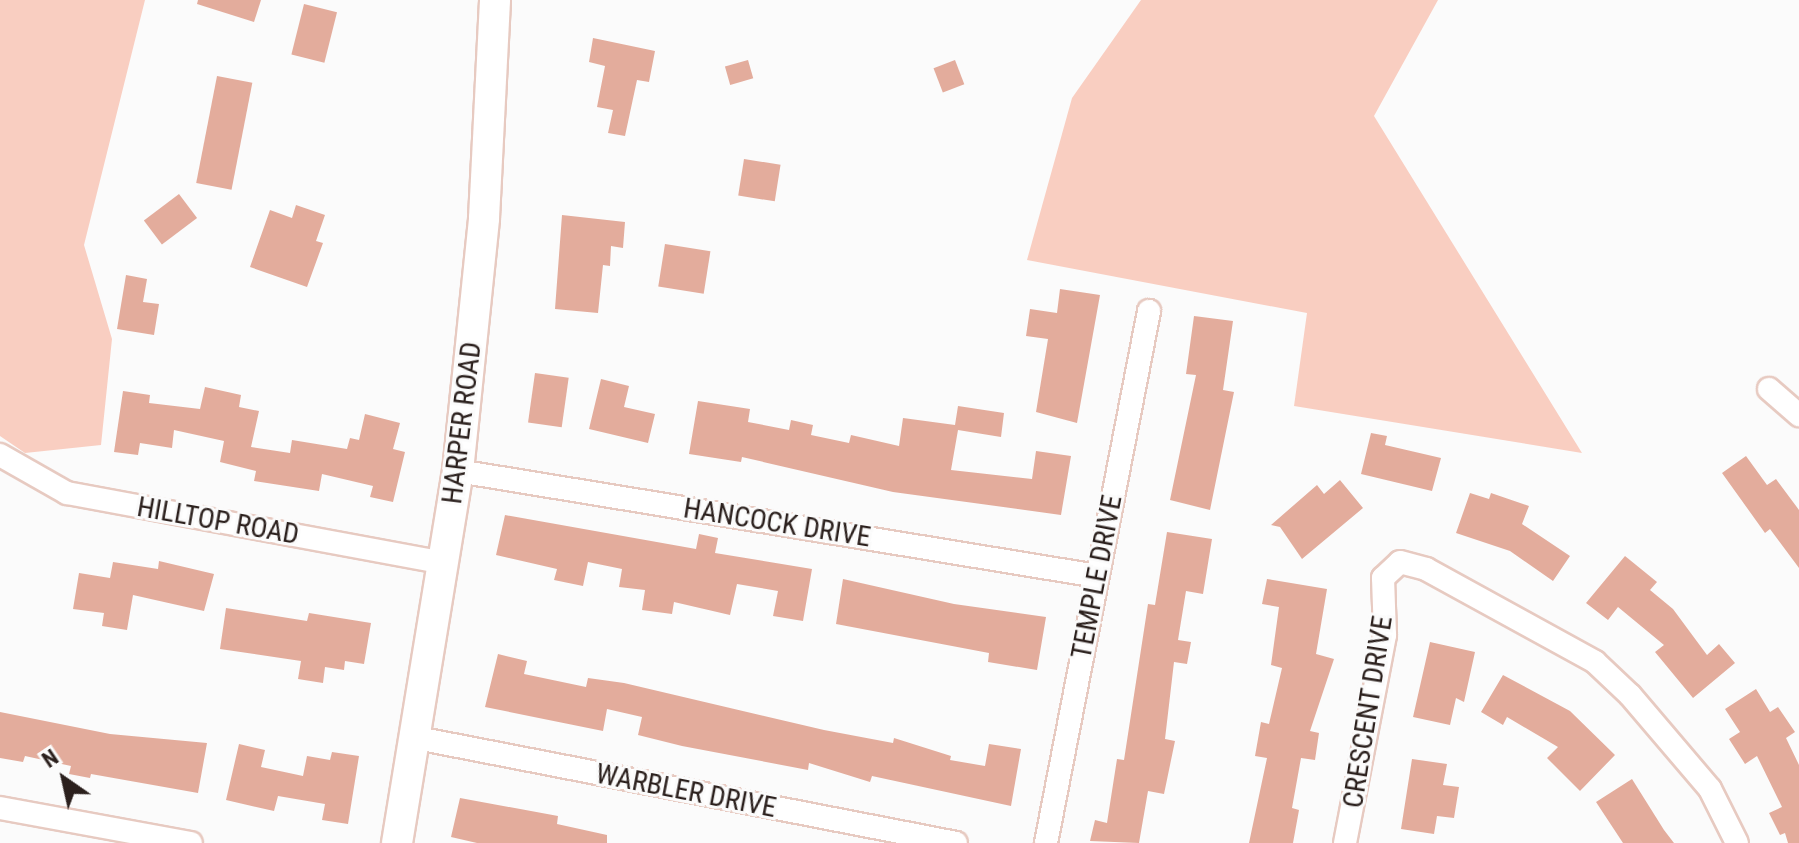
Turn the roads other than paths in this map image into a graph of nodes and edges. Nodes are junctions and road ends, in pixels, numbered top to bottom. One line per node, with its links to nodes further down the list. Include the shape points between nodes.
1 (495, 0): 6 (main road, HARPER ROAD, via 484,218)
2 (1149, 311): 8 (street, TEMPLE DRIVE)
3 (1769, 389): 4 (street)
4 (1799, 415)
5 (0, 455): 7 (street, HILLTOP ROAD, via 67,493)
6 (458, 471): 7 (main road, HARPER ROAD); 8 (street, HANCOCK DRIVE)
7 (445, 563): 9 (main road, HARPER ROAD)
8 (1097, 576): 14 (street, TEMPLE DRIVE)
9 (417, 738): 12 (main road, HARPER ROAD); 13 (street, WARBLER DRIVE)
10 (0, 808): 11 (street)
11 (191, 843)
12 (397, 843)
13 (956, 843)
14 (1046, 843)
15 (1345, 843): 16 (street, CRESCENT DRIVE, via 1385,635 1383,578 1400,562 1426,569 1595,662 1710,789)
16 (1737, 843)

